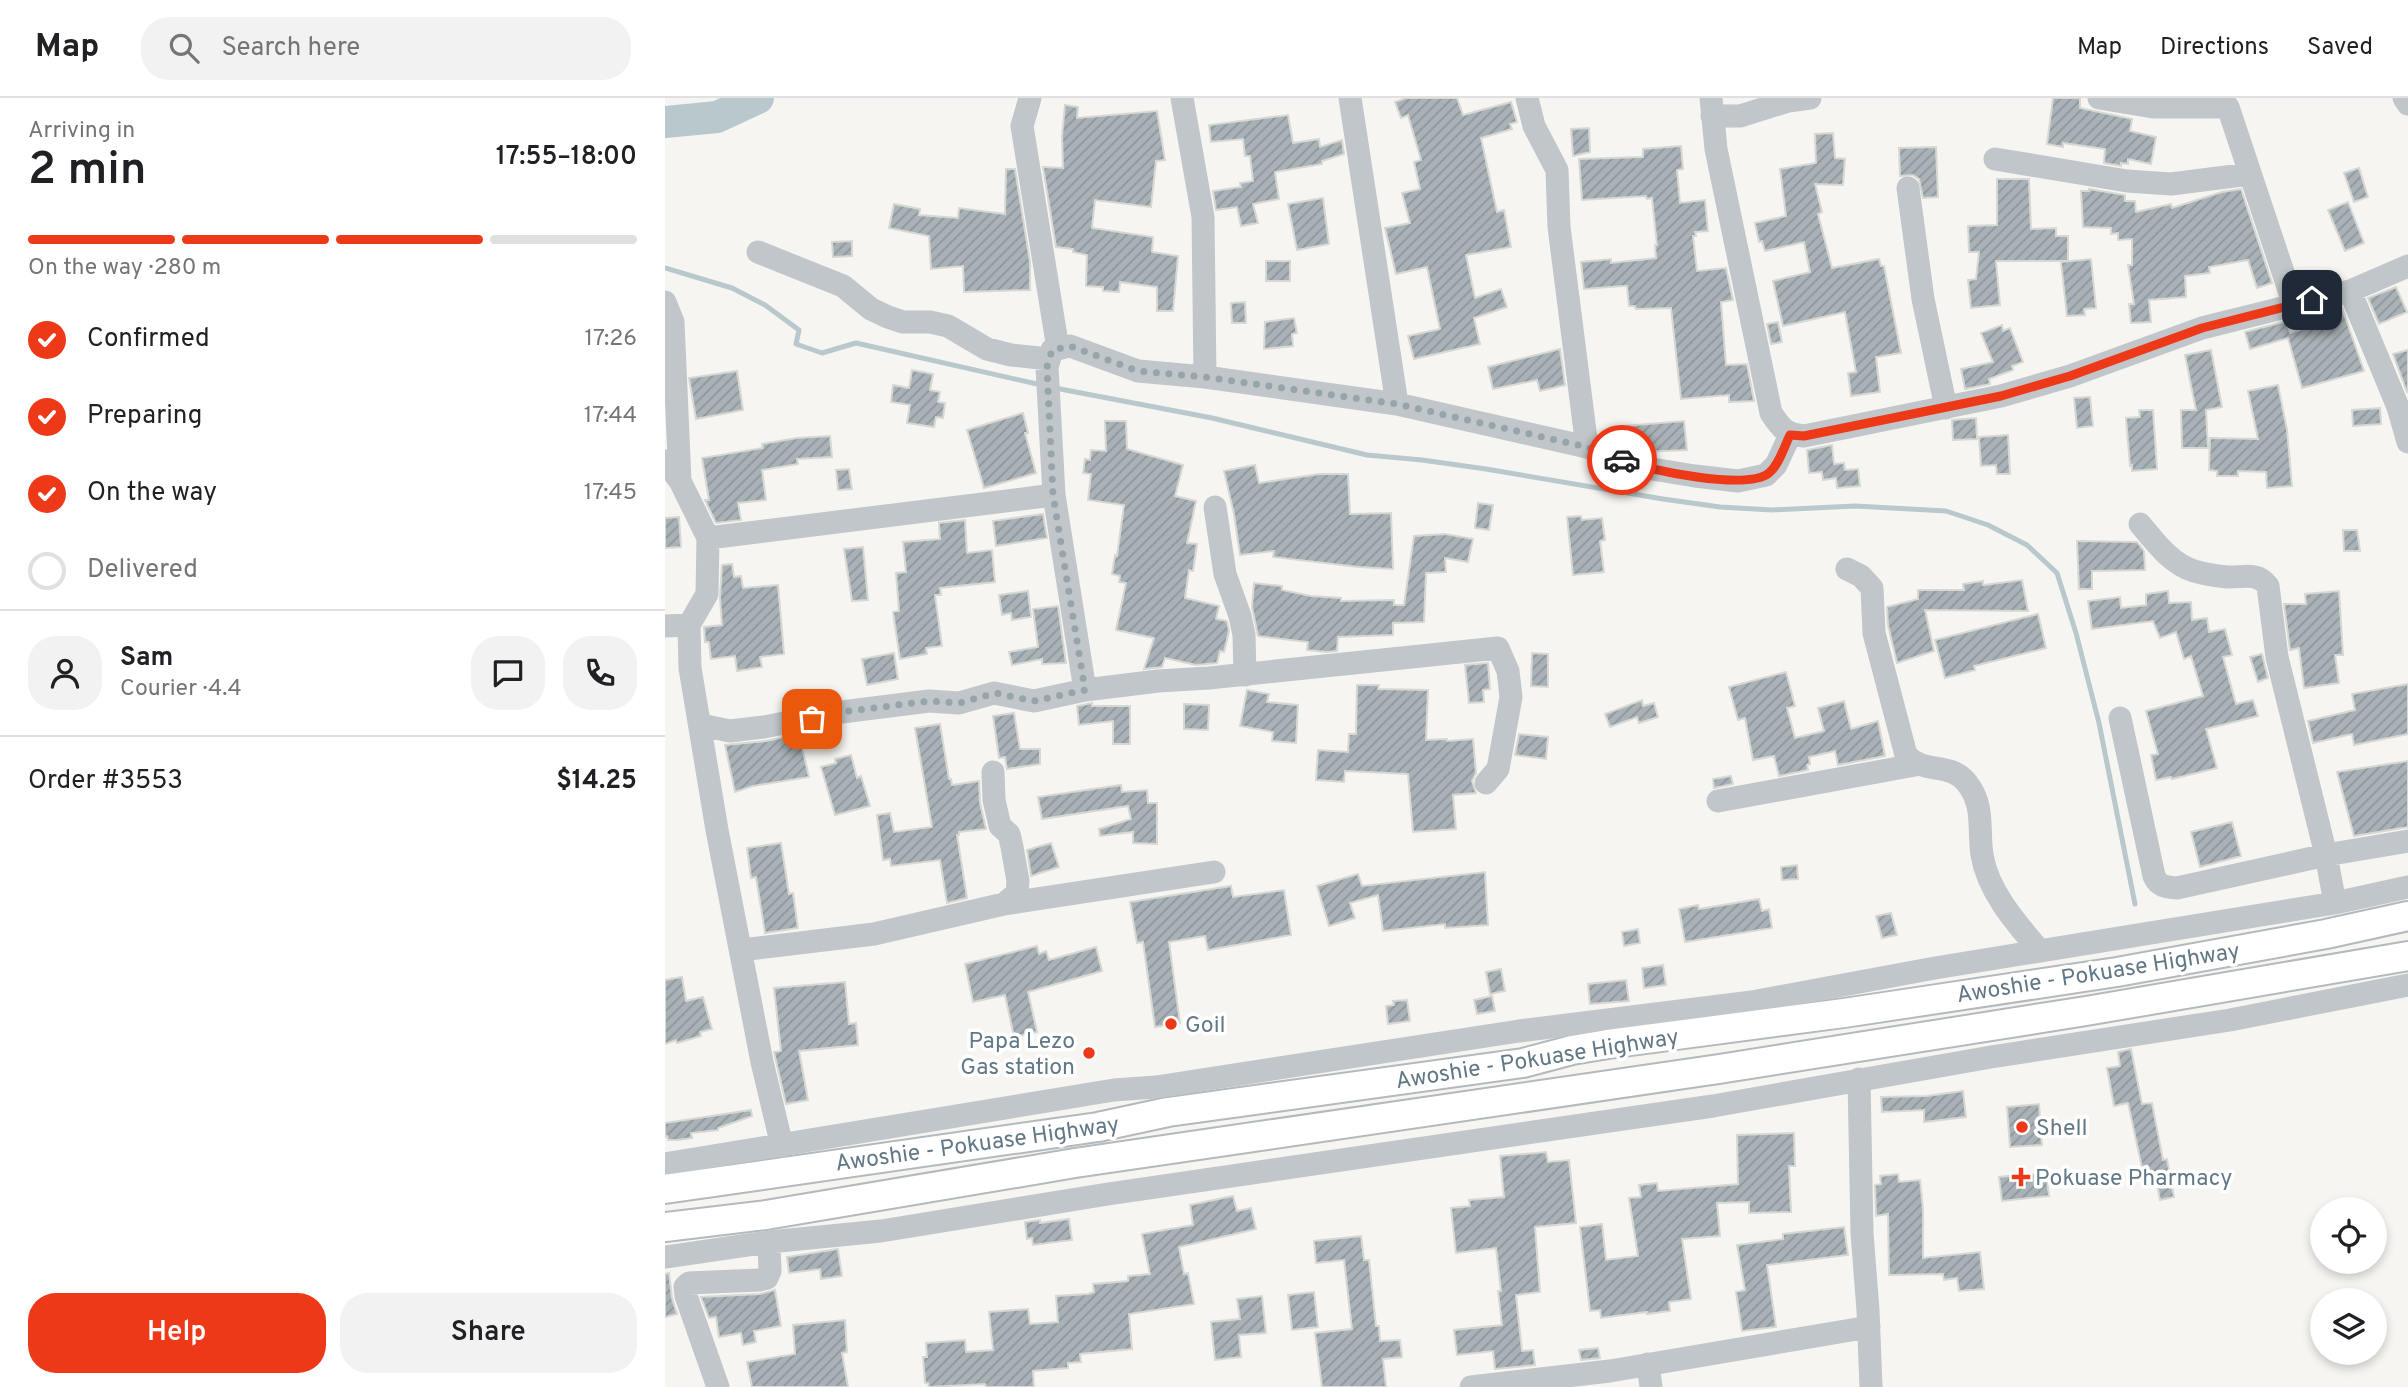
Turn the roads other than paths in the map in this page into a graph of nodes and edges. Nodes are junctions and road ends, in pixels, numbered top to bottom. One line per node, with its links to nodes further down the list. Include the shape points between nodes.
1 (1030, 98): 19 (street, via 1022,125)
2 (1182, 98): 20 (street, via 1203,218)
3 (1350, 98): 21 (street)
4 (1527, 98): 25 (street, via 1534,126 1557,170 1559,227)
5 (1810, 98): 10 (street, via 1740,116)
6 (2099, 98): 8 (street, via 2153,107)
7 (2404, 98): 9 (street)
8 (2226, 102): 12 (street)
9 (2408, 104)
10 (1712, 107): 23 (street, via 1716,149 1771,413)
11 (1995, 159): 12 (street, via 2171,184)
12 (2250, 174): 18 (street)
13 (1908, 188): 22 (street, via 1923,299)
14 (758, 252): 19 (street, via 843,286 888,317 948,326 987,349 1011,355)
15 (2408, 266): 16 (street)
16 (2350, 290): 18 (street); 24 (street)
17 (665, 302): 27 (street, via 673,323)
18 (2294, 305): 22 (street, via 2202,328 2058,379)
19 (1053, 354): 20 (street, via 1070,346 1138,371); 28 (street, via 1047,367)
20 (1205, 377): 21 (street)
21 (1397, 404): 25 (street)
22 (1947, 408): 23 (street)
23 (1790, 435): 25 (street, via 1771,471 1738,481 1640,467)
24 (2408, 442)
25 (1587, 447)
26 (665, 461): 27 (street)
27 (680, 481): 31 (street)
28 (1053, 495): 31 (street); 36 (street)
29 (1215, 507): 35 (street, via 1225,574 1244,635)
30 (2140, 524): 44 (street, via 2169,557 2192,571 2254,576 2268,586 2277,657)
31 (708, 538): 33 (street, via 707,594)
32 (1847, 569): 39 (street, via 1872,588 1874,633 1901,741)
33 (689, 625): 34 (street); 38 (street, via 690,668)
34 (665, 626)
35 (1245, 675): 36 (street); 41 (street, via 1498,648 1508,671 1511,697 1498,769)
36 (1085, 690): 38 (street, via 1034,701 995,693 960,703 929,701 730,731)
37 (2120, 718): 44 (street, via 2157,883 2177,888)
38 (701, 724): 50 (street)
39 (1915, 765): 42 (street); 51 (street, via 1945,769 1966,782 1981,814 1982,855 1991,883)
40 (993, 772): 48 (street, via 994,800 1000,826 1009,834 1018,881 1017,893)
41 (1486, 783)
42 (1718, 801)
43 (2408, 841): 44 (street)
44 (2326, 855): 47 (street)
45 (1214, 872): 48 (street)
46 (2408, 887): 47 (street)
47 (2335, 903): 51 (street)
48 (1004, 904): 50 (street, via 874,934)
49 (2408, 916): 54 (main road, Awoshie - Pokuase Highway, via 2117,972)
50 (741, 950): 57 (street)
51 (2040, 951): 57 (street, via 1752,1002 1114,1090)
52 (2408, 956): 56 (main road, Awoshie - Pokuase Highway)
53 (2408, 985): 55 (street, via 2230,1020)
54 (1608, 1044): 56 (main road); 59 (main road, Awoshie - Pokuase Highway, via 1523,1063)
55 (1859, 1079): 61 (street, via 1713,1106 881,1231); 63 (street)
56 (1607, 1085): 60 (main road, Awoshie - Pokuase Highway)
57 (782, 1146): 58 (street)
58 (665, 1164)
59 (678, 1188): 60 (main road)
60 (674, 1226)
61 (769, 1242): 62 (street); 65 (street, via 767,1278 689,1283 685,1287)
62 (665, 1256)
63 (1869, 1326): 64 (street); 68 (street)
64 (1648, 1364): 66 (street); 67 (street)
65 (718, 1387)
66 (1471, 1387)
67 (1651, 1387)
68 (1871, 1387)

